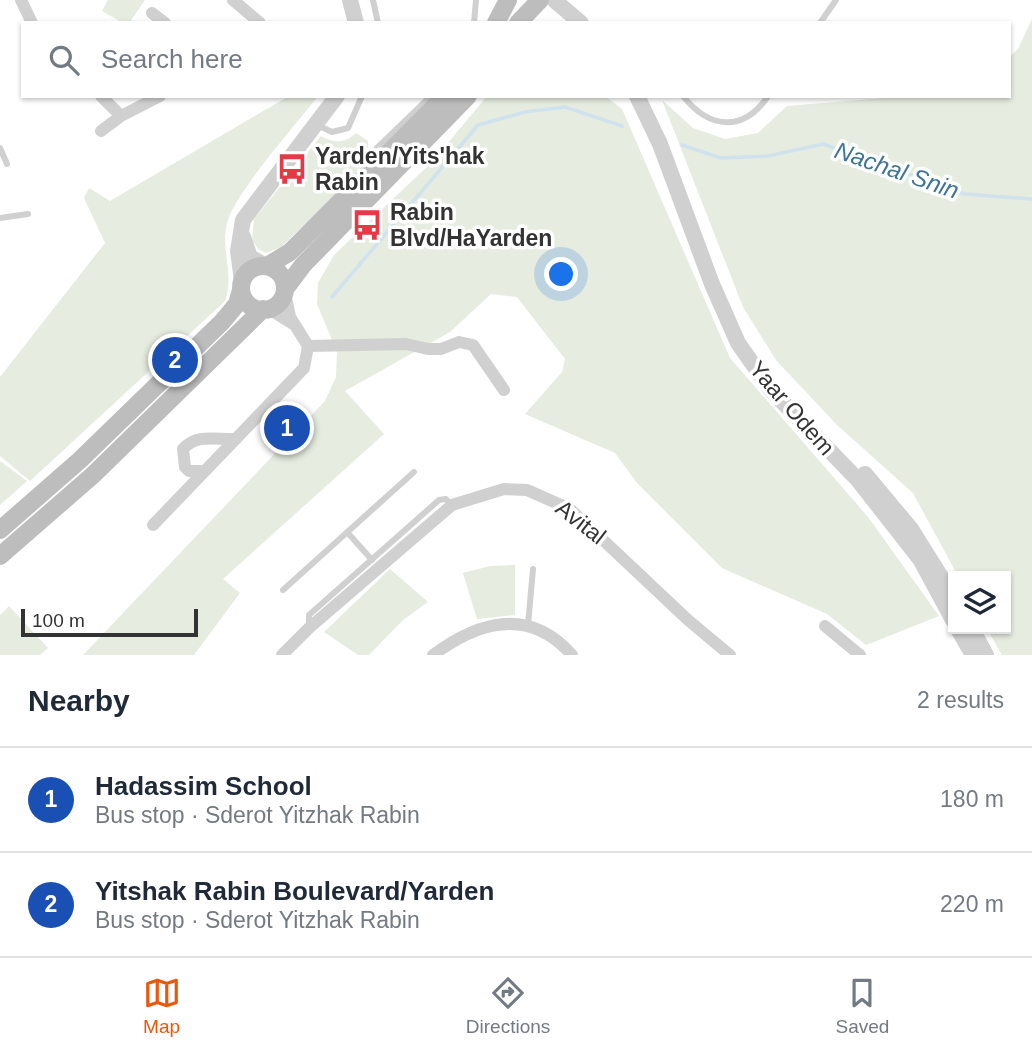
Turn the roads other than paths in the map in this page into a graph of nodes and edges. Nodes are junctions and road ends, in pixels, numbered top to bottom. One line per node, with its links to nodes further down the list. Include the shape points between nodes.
1 (21, 0): 12 (street)
2 (233, 0): 14 (street)
3 (350, 0): 15 (street)
4 (373, 0): 16 (lane)
5 (476, 0): 17 (lane)
6 (508, 0): 18 (main road)
7 (540, 0): 19 (main road)
8 (554, 0): 20 (street)
9 (572, 0): 21 (street)
10 (836, 0): 22 (lane)
11 (152, 13): 13 (street)
12 (31, 21)
13 (162, 21)
14 (258, 21)
15 (355, 21)
16 (378, 21)
17 (474, 21)
18 (497, 21)
19 (520, 21)
20 (579, 21)
21 (588, 21)
22 (821, 21)
23 (103, 98): 34 (street)
24 (156, 98): 34 (street)
25 (336, 98): 35 (street)
26 (361, 98): 35 (lane, via 348,128 332,132)
27 (429, 98): 39 (lane, via 376,149)
28 (443, 98): 39 (main road)
29 (466, 98): 45 (main road, via 303,265)
30 (637, 98): 62 (street, Yaar Odem, via 660,144 738,343 771,390 858,480 920,559)
31 (646, 98): 60 (street, Yaar Odem, via 743,338 776,383 894,507)
32 (685, 98): 33 (lane, via 705,116 731,122 754,116)
33 (767, 98)
34 (121, 116): 36 (street)
35 (316, 124): 42 (street)
36 (101, 131)
37 (0, 148): 38 (lane)
38 (7, 164)
39 (378, 167): 43 (main road, via 290,252)
40 (28, 214): 41 (lane)
41 (0, 218)
42 (243, 220): 43 (street, via 246,250); 44 (street, via 238,251)
43 (265, 265): 44 (main road, via 251,269); 45 (main road, via 278,271)
44 (241, 285): 46 (main road, via 246,302); 55 (main road, via 237,304 212,331 80,460)
45 (285, 291): 46 (main road, via 281,301); 47 (street)
46 (265, 309): 47 (street); 57 (main road, via 93,475)
47 (296, 327): 48 (street)
48 (308, 346): 49 (street, via 406,344 428,349 466,342); 50 (street, via 304,368)
49 (504, 390)
50 (236, 439): 51 (street); 51 (street, via 206,438 183,449 185,467)
51 (205, 471): 54 (street)
52 (414, 472): 56 (lane)
53 (452, 505): 58 (lane, via 439,500); 65 (street, Avital); 71 (street, Avital, via 504,489 548,497 570,509)
54 (153, 525)
55 (0, 530)
56 (346, 532): 58 (lane); 61 (lane)
57 (0, 556)
58 (372, 560): 65 (lane, via 309,615)
59 (533, 569): 63 (lane)
60 (948, 587)
61 (283, 590)
62 (948, 611)
63 (528, 625): 69 (street, via 486,627); 70 (street, via 546,630)
64 (825, 626): 72 (street)
65 (309, 628): 68 (street, Avital)
66 (961, 634): 73 (street)
67 (975, 634): 74 (street)
68 (282, 655)
69 (433, 655)
70 (572, 655)
71 (730, 655)
72 (860, 655)
73 (973, 655)
74 (986, 655)

